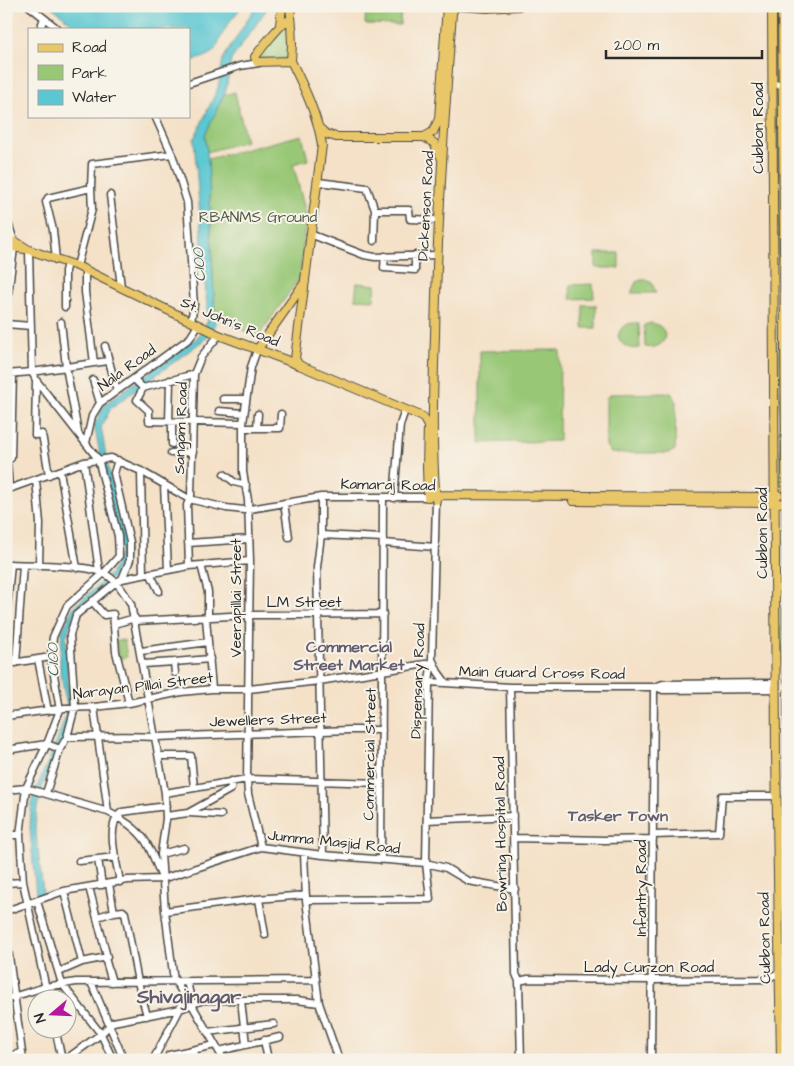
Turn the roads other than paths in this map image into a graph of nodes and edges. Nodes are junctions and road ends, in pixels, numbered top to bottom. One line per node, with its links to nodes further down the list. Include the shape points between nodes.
1 (29, 6): 10 (street)
2 (282, 6): 11 (main road)
3 (290, 6): 14 (main road)
4 (447, 6): 15 (main road, Dickenson Road)
5 (456, 6): 9 (main road, Dickenson Road); 15 (main road, Dickenson Road, via 452,9)
6 (518, 6): 9 (main road, Dickenson Road)
7 (772, 6): 20 (main road, Cubbon Road)
8 (782, 6): 21 (main road, Cubbon Road)
9 (487, 7)
10 (44, 18): 12 (street); 13 (street)
11 (280, 25): 14 (main road, via 287,21); 16 (main road)
12 (40, 28)
13 (57, 28)
14 (292, 29): 17 (main road)
15 (448, 29): 18 (main road, Dickenson Road)
16 (257, 60): 17 (main road); 19 (street)
17 (291, 61): 23 (main road)
18 (444, 80): 25 (main road, Dickenson Road, via 437,126); 28 (main road, Dickenson Road)
19 (190, 83)
20 (772, 84): 21 (street); 36 (main road, Cubbon Road)
21 (786, 85): 34 (main road, Cubbon Road)
22 (156, 118): 27 (street)
23 (318, 127): 24 (main road); 26 (main road)
24 (336, 137): 25 (main road); 26 (main road, via 326,142)
25 (424, 137): 28 (main road, via 434,143)
26 (322, 151): 29 (main road)
27 (172, 154): 30 (street, via 92,164); 56 (street, via 187,202)
28 (442, 160): 35 (main road, Dickenson Road)
29 (318, 182): 32 (street, via 367,188); 37 (main road)
30 (91, 188): 45 (street, via 48,198 46,202); 49 (street, via 92,208)
31 (110, 195): 51 (street)
32 (375, 210): 35 (street, via 409,210 410,219); 39 (street)
33 (6, 217): 40 (street)
34 (784, 219): 36 (main road); 48 (main road, Cubbon Road)
35 (439, 220): 43 (main road, Dickenson Road)
36 (773, 220): 47 (main road, Cubbon Road)
37 (310, 234): 44 (street, via 364,255); 50 (main road)
38 (6, 239): 40 (main road, St. John's Road)
39 (374, 241)
40 (13, 246): 41 (main road, St. John's Road); 53 (street)
41 (29, 250): 45 (main road, St. John's Road); 57 (street)
42 (415, 255): 43 (street); 44 (street); 44 (street, via 415,270 384,268)
43 (437, 255): 75 (main road, Dickenson Road)
44 (385, 256)
45 (56, 260): 46 (main road, St. John's Road)
46 (67, 264): 49 (main road, St. John's Road); 52 (street)
47 (773, 266): 48 (main road); 108 (main road, Cubbon Road)
48 (784, 266): 102 (main road, Cubbon Road)
49 (81, 268): 51 (main road, St. John's Road); 62 (street)
50 (305, 281): 60 (main road); 63 (main road, via 296,359)
51 (121, 288): 56 (main road, St. John's Road)
52 (66, 307)
53 (6, 310)
54 (61, 322): 64 (street)
55 (6, 324): 57 (street)
56 (197, 324): 58 (main road, St. John's Road); 71 (street, Nala Road, via 190,338)
57 (31, 326): 65 (street)
58 (216, 333): 60 (main road, St. John's Road); 67 (street, Sangam Road)
59 (105, 346): 61 (street)
60 (258, 350): 63 (main road, St. John's Road); 73 (street, Veerapillai Street, via 251,367)
61 (108, 361): 62 (street); 71 (street)
62 (94, 363): 64 (street)
63 (299, 365): 76 (main road, St. John's Road)
64 (66, 366): 65 (street); 86 (street)
65 (32, 372): 66 (street); 68 (street)
66 (10, 374): 101 (street)
67 (194, 374): 70 (street); 83 (street, Sangam Road)
68 (36, 380): 86 (street); 97 (street, via 35,435 42,434)
69 (93, 380): 74 (street)
70 (170, 380): 82 (street); 82 (street, via 140,385 137,400 149,411 149,422)
71 (116, 391): 74 (street, Nala Road)
72 (223, 399): 73 (street)
73 (246, 400): 78 (street, Veerapillai Street)
74 (100, 403): 87 (street, Nala Road, via 92,416)
75 (433, 408): 81 (main road); 104 (main road, Dickenson Road)
76 (405, 410): 81 (main road, St. John's Road); 106 (street, via 400,425)
77 (219, 411): 78 (street)
78 (244, 413): 84 (street, Veerapillai Street)
79 (258, 414): 85 (street)
80 (281, 414): 85 (street, via 280,428)
81 (422, 416): 104 (main road, via 428,426 427,467)
82 (170, 422): 83 (street); 88 (street)
83 (193, 422): 84 (street); 89 (street, Sangam Road)
84 (243, 425): 85 (street); 100 (street, Veerapillai Street)
85 (257, 428)
86 (78, 433): 87 (street)
87 (86, 443): 91 (street)
88 (172, 444)
89 (193, 452): 90 (street); 107 (street, Sangam Road)
90 (170, 453)
91 (98, 459): 92 (street, Kamaraj Road); 93 (street, Kamaraj Road); 127 (street, via 118,536 118,556)
92 (118, 460): 95 (street, Kamaraj Road); 127 (street, via 114,473 130,542 130,560)
93 (84, 462): 94 (street, Kamaraj Road); 127 (street)
94 (60, 471): 97 (street, Kamaraj Road); 124 (street)
95 (141, 471): 99 (street, Kamaraj Road); 126 (street)
96 (224, 474): 100 (street, via 234,482)
97 (49, 475): 98 (street, Kamaraj Road)
98 (36, 480): 101 (street, Kamaraj Road); 122 (street)
99 (164, 485): 107 (street, Kamaraj Road); 125 (street)
100 (246, 485): 111 (street, Veerapillai Street)
101 (8, 490)
102 (787, 494): 108 (main road, Kamaraj Road); 110 (main road, Cubbon Road)
103 (321, 497): 105 (street, Kamaraj Road); 109 (street, Kamaraj Road); 113 (street)
104 (433, 497): 106 (street, Kamaraj Road); 108 (main road, Kamaraj Road); 117 (street, Dispensary Road)
105 (383, 498): 106 (street, Kamaraj Road); 115 (street, Commercial Street)
106 (394, 498)
107 (189, 499): 111 (street, Kamaraj Road); 116 (street, Sangam Road)
108 (775, 499): 110 (main road, Kamaraj Road); 129 (main road, Cubbon Road)
109 (284, 503): 111 (street, Kamaraj Road); 112 (street)
110 (787, 503): 130 (main road, Cubbon Road)
111 (248, 510): 114 (street, Veerapillai Street)
112 (289, 536)
113 (321, 536): 115 (street); 132 (street, via 317,568)
114 (249, 539): 116 (street); 118 (street, Veerapillai Street)
115 (383, 541): 117 (street); 133 (street, Commercial Street)
116 (188, 542): 123 (street, Sangam Road)
117 (436, 547): 144 (street, Dispensary Road)
118 (250, 561): 121 (street); 134 (street, Veerapillai Street)
119 (8, 564): 120 (street); 135 (street)
120 (23, 565): 122 (street); 146 (street)
121 (201, 565): 123 (street); 136 (street, via 208,592)
122 (39, 566): 124 (street)
123 (189, 566): 125 (street)
124 (76, 568): 127 (street)
125 (168, 569): 126 (street)
126 (146, 573): 127 (street); 128 (street)
127 (110, 577): 131 (street); 137 (street, via 132,604); 141 (street, via 68,606 54,637)
128 (159, 592)
129 (776, 599): 130 (main road); 149 (main road, Cubbon Road)
130 (787, 599): 153 (main road, Cubbon Road)
131 (92, 602): 138 (street, via 104,616 113,614); 165 (street, via 76,615 70,635)
132 (318, 614): 133 (street, LM Street); 134 (street, LM Street); 152 (street)
133 (383, 614): 150 (street, Commercial Street)
134 (249, 615): 136 (street, LM Street); 161 (street, Veerapillai Street)
135 (6, 618)
136 (207, 618): 137 (street, LM Street); 139 (street)
137 (135, 620): 138 (street, LM Street); 140 (street)
138 (114, 624): 164 (street, via 116,652)
139 (208, 642): 140 (street); 143 (street)
140 (141, 651): 148 (street)
141 (51, 657): 142 (street); 167 (street)
142 (38, 659): 146 (street); 168 (street)
143 (210, 659): 145 (street); 160 (street)
144 (432, 661): 150 (street, Narayan Pillai Street); 154 (street, Dispensary Road); 155 (street)
145 (174, 662): 148 (street); 151 (street)
146 (16, 663): 147 (street)
147 (6, 664)
148 (143, 664): 163 (street)
149 (776, 669): 156 (street, via 771,677); 157 (main road, Cubbon Road)
150 (383, 670): 152 (street, Narayan Pillai Street); 170 (street, Commercial Street)
151 (176, 673)
152 (319, 681): 161 (street, Narayan Pillai Street); 171 (street)
153 (788, 681)
154 (429, 682): 155 (street, Main Guard Cross Road); 200 (street, Dispensary Road)
155 (446, 683): 158 (street, Main Guard Cross Road)
156 (759, 683): 157 (street, Main Guard Cross Road); 159 (street, Main Guard Cross Road, via 662,684)
157 (776, 686): 159 (street, Main Guard Cross Road, via 663,690); 179 (main road, Cubbon Road)
158 (510, 687): 159 (street, Main Guard Cross Road); 199 (street, Bowring Hospital Road)
159 (654, 687): 203 (street, Infantry Road)
160 (212, 689): 161 (street, Narayan Pillai Street); 163 (street, Narayan Pillai Street)
161 (249, 689): 172 (street, Veerapillai Street)
162 (788, 693): 180 (main road)
163 (149, 698): 164 (street, Narayan Pillai Street); 175 (street)
164 (129, 703): 166 (street, Narayan Pillai Street)
165 (74, 707): 166 (street, Narayan Pillai Street); 167 (street, Narayan Pillai Street); 173 (street)
166 (94, 707): 174 (street)
167 (62, 709): 168 (street, Narayan Pillai Street); 176 (street)
168 (48, 711): 169 (street, Narayan Pillai Street)
169 (6, 716)
170 (382, 730): 171 (street, Jewellers Street); 186 (street, Commercial Street)
171 (320, 731): 172 (street, Jewellers Street); 184 (street)
172 (247, 733): 175 (street, Jewellers Street); 183 (street, Veerapillai Street)
173 (67, 737): 174 (street, Jewellers Street); 178 (street)
174 (98, 737): 175 (street, Jewellers Street); 194 (street)
175 (156, 737): 181 (street)
176 (50, 745): 177 (street); 178 (street); 187 (street)
177 (6, 750)
178 (60, 750): 190 (street)
179 (776, 754): 180 (main road); 192 (main road, Cubbon Road)
180 (788, 754): 182 (main road)
181 (159, 756): 188 (street, via 191,756); 191 (street)
182 (788, 775)
183 (246, 779): 184 (street); 185 (street); 207 (street, Veerapillai Street)
184 (321, 780): 186 (street); 211 (street)
185 (231, 782): 188 (street); 195 (street, via 231,789)
186 (381, 783): 214 (street, Commercial Street)
187 (26, 788): 189 (street); 190 (street); 202 (street)
188 (194, 788): 191 (street)
189 (6, 790)
190 (46, 793): 194 (street)
191 (165, 794): 193 (street)
192 (777, 796): 203 (street, via 722,796 719,833); 205 (main road, Cubbon Road)
193 (166, 806): 197 (street, via 122,812); 198 (street)
194 (108, 812): 197 (street)
195 (188, 813): 196 (street); 198 (street)
196 (221, 815)
197 (116, 816): 212 (street, via 112,830); 217 (street, via 146,841)
198 (166, 816): 210 (street)
199 (514, 816): 200 (street); 204 (street, Bowring Hospital Road)
200 (427, 820): 216 (street, Dispensary Road)
201 (6, 835): 202 (street)
202 (20, 835): 218 (street)
203 (653, 837): 204 (street); 241 (street, Infantry Road)
204 (514, 838): 223 (street, Bowring Hospital Road)
205 (778, 840): 206 (main road); 239 (main road, Cubbon Road)
206 (788, 840)
207 (261, 847): 209 (street, Jumma Masjid Road); 217 (street, Jumma Masjid Road)
208 (184, 848): 210 (street)
209 (304, 853): 211 (street, Jumma Masjid Road); 225 (street)
210 (161, 854): 217 (street)
211 (323, 855): 214 (street, Jumma Masjid Road)
212 (116, 857): 213 (street); 219 (street)
213 (98, 859): 215 (street); 221 (street)
214 (381, 860): 216 (street, Jumma Masjid Road)
215 (79, 861)
216 (426, 863): 223 (street, Jumma Masjid Road, via 446,868 468,881); 225 (street, Dispensary Road, via 430,899)
217 (162, 879): 219 (street, Jumma Masjid Road); 230 (street)
218 (23, 882): 220 (street); 228 (street)
219 (120, 882): 221 (street, Jumma Masjid Road)
220 (6, 883)
221 (106, 884): 222 (street, Jumma Masjid Road); 231 (street)
222 (89, 887): 224 (street, Jumma Masjid Road); 232 (street)
223 (514, 889): 244 (street, Bowring Hospital Road, via 516,974)
224 (64, 891): 227 (street, Jumma Masjid Road); 236 (street)
225 (306, 897): 226 (street); 240 (street)
226 (259, 899): 230 (street); 234 (street)
227 (37, 901): 228 (street, Jumma Masjid Road); 238 (street)
228 (29, 904): 229 (street, Jumma Masjid Road); 249 (street)
229 (6, 911)
230 (165, 911): 242 (street)
231 (114, 912): 232 (street); 247 (street, via 125,913)
232 (97, 917): 235 (street, via 107,953)
233 (6, 934): 237 (street)
234 (265, 935)
235 (104, 958): 236 (street); 246 (street)
236 (82, 962): 238 (street)
237 (9, 966): 250 (street)
238 (59, 972): 248 (street)
239 (779, 973): 241 (street, Lady Curzon Road, via 766,978); 273 (main road, Cubbon Road)
240 (316, 980): 243 (street); 253 (street)
241 (652, 980): 244 (street, Lady Curzon Road); 284 (street, Infantry Road)
242 (174, 981): 243 (street); 247 (street); 255 (street, via 182,994)
243 (187, 981): 254 (street)
244 (519, 981): 274 (street, Bowring Hospital Road)
245 (91, 982): 246 (street); 248 (street); 257 (street)
246 (112, 982): 247 (street)
247 (138, 982): 256 (street)
248 (62, 984): 249 (street); 261 (street)
249 (45, 987): 250 (street)
250 (16, 995): 251 (street); 271 (street)
251 (6, 999)
252 (241, 1000): 253 (street); 254 (street, via 204,1000); 259 (street)
253 (319, 1003): 283 (street)
254 (192, 1005): 255 (street); 260 (street)
255 (180, 1009): 256 (street); 267 (street)
256 (146, 1016): 257 (street)
257 (110, 1024): 261 (street); 278 (street)
258 (274, 1024): 259 (street)
259 (243, 1026): 260 (street); 265 (street)
260 (207, 1032): 266 (street)
261 (101, 1034): 269 (street); 277 (street)
262 (280, 1037): 264 (street)
263 (58, 1038): 275 (street)
264 (264, 1040): 265 (street); 282 (street)
265 (246, 1044): 266 (street)
266 (217, 1048): 268 (street); 281 (street)
267 (158, 1049): 272 (street); 279 (street)
268 (193, 1051): 272 (street); 280 (street)
269 (75, 1053): 275 (street); 276 (street)
270 (6, 1056): 271 (street)
271 (23, 1056)
272 (169, 1058)
273 (782, 1058)
274 (520, 1059)
275 (64, 1060)
276 (78, 1060)
277 (113, 1060)
278 (124, 1060)
279 (153, 1060)
280 (196, 1060)
281 (224, 1060)
282 (268, 1060)
283 (339, 1060)
284 (651, 1060)

